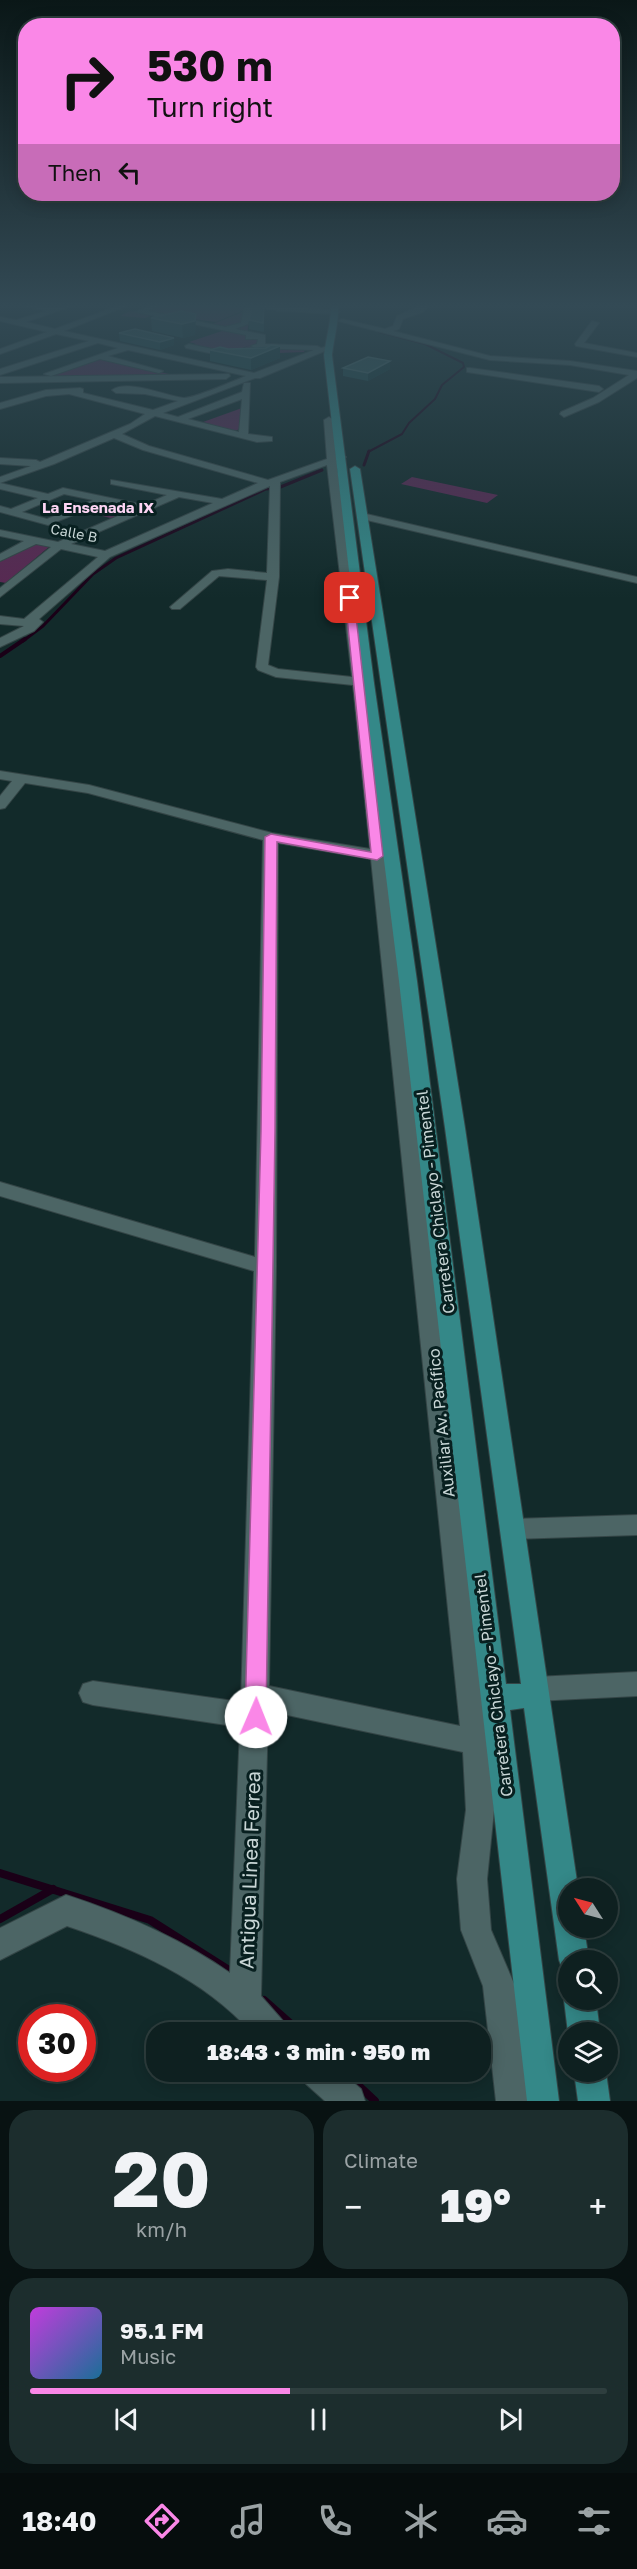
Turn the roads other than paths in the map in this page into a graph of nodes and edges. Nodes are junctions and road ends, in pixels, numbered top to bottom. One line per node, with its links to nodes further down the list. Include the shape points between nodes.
1 (118, 403): 10 (street)
2 (182, 403): 10 (street)
3 (222, 403): 12 (street)
4 (245, 403): 15 (street)
5 (334, 403): 13 (main road)
6 (335, 403): 17 (main road, Carretera Chiclayo - Pimentel)
7 (345, 403): 9 (main road)
8 (589, 403): 11 (street)
9 (346, 411)
10 (157, 412): 12 (street); 14 (street)
11 (564, 414)
12 (182, 418): 15 (street)
13 (329, 420): 17 (street, Auxiliar Av. Pacífico)
14 (114, 434): 19 (street); 22 (street, via 146,447)
15 (243, 435): 16 (street)
16 (269, 439)
17 (343, 457): 22 (street); 31 (main road, Carretera Chiclayo - Pimentel); 44 (street, Auxiliar Av. Pacífico, via 332,466)
18 (0, 461): 19 (street)
19 (50, 463): 20 (street)
20 (0, 480)
21 (115, 482): 24 (street)
22 (272, 482): 27 (street); 37 (street)
23 (0, 486): 25 (street)
24 (177, 494): 27 (street); 29 (street)
25 (49, 497): 26 (street, via 63,491); 30 (street)
26 (102, 500): 29 (street); 30 (street, via 48,522)
27 (222, 502): 35 (street)
28 (0, 508): 30 (street)
29 (144, 508): 34 (street)
30 (13, 512)
31 (355, 516): 38 (street); 44 (main road, Carretera Chiclayo - Pimentel); 50 (main road, Carretera Chiclayo - Pimentel)
32 (0, 533): 33 (street, Calle B)
33 (34, 540): 34 (street, Calle B); 36 (street)
34 (58, 546): 35 (street, Calle B); 39 (street)
35 (106, 555): 41 (street, via 27,623)
36 (0, 558)
37 (273, 577): 40 (street, via 220,572); 44 (street, via 262,667 276,673)
38 (637, 580)
39 (0, 594)
40 (176, 607)
41 (0, 620)
42 (37, 621): 43 (street)
43 (0, 644)
44 (363, 683): 49 (street, Auxiliar Av. Pacífico)
45 (0, 775): 46 (street)
46 (23, 777): 47 (street); 48 (street, via 89,789)
47 (0, 805)
48 (271, 837): 49 (street); 53 (street, Antigua Linea Ferrea)
49 (384, 857): 51 (main road, Carretera Chiclayo - Pimentel); 61 (street, Auxiliar Av. Pacífico)
50 (432, 980): 51 (main road); 55 (main road, Carretera Chiclayo - Pimentel)
51 (408, 981): 58 (main road, Carretera Chiclayo - Pimentel)
52 (0, 1189): 53 (street)
53 (265, 1267): 60 (street, Antigua Linea Ferrea)
54 (637, 1525): 55 (street)
55 (513, 1529): 57 (main road, Carretera Chiclayo - Pimentel)
56 (637, 1684): 57 (street)
57 (535, 1689): 58 (main road, via 511,1698); 62 (main road, Carretera Chiclayo - Pimentel)
58 (494, 1692): 61 (main road, Carretera Chiclayo - Pimentel)
59 (93, 1693): 60 (street)
60 (256, 1706): 61 (street); 64 (street, Antigua Linea Ferrea)
61 (488, 1745): 69 (street, Auxiliar Av. Pacífico, via 472,1879 476,1930 498,1986); 70 (main road, Carretera Chiclayo - Pimentel)
62 (562, 1878)
63 (0, 1945): 64 (street, via 66,1910 146,1940)
64 (245, 2003): 65 (street)
65 (263, 2022)
66 (329, 2082): 68 (street)
67 (591, 2082): 71 (main road)
68 (349, 2101)
69 (512, 2101)
70 (543, 2101)
71 (594, 2101)

